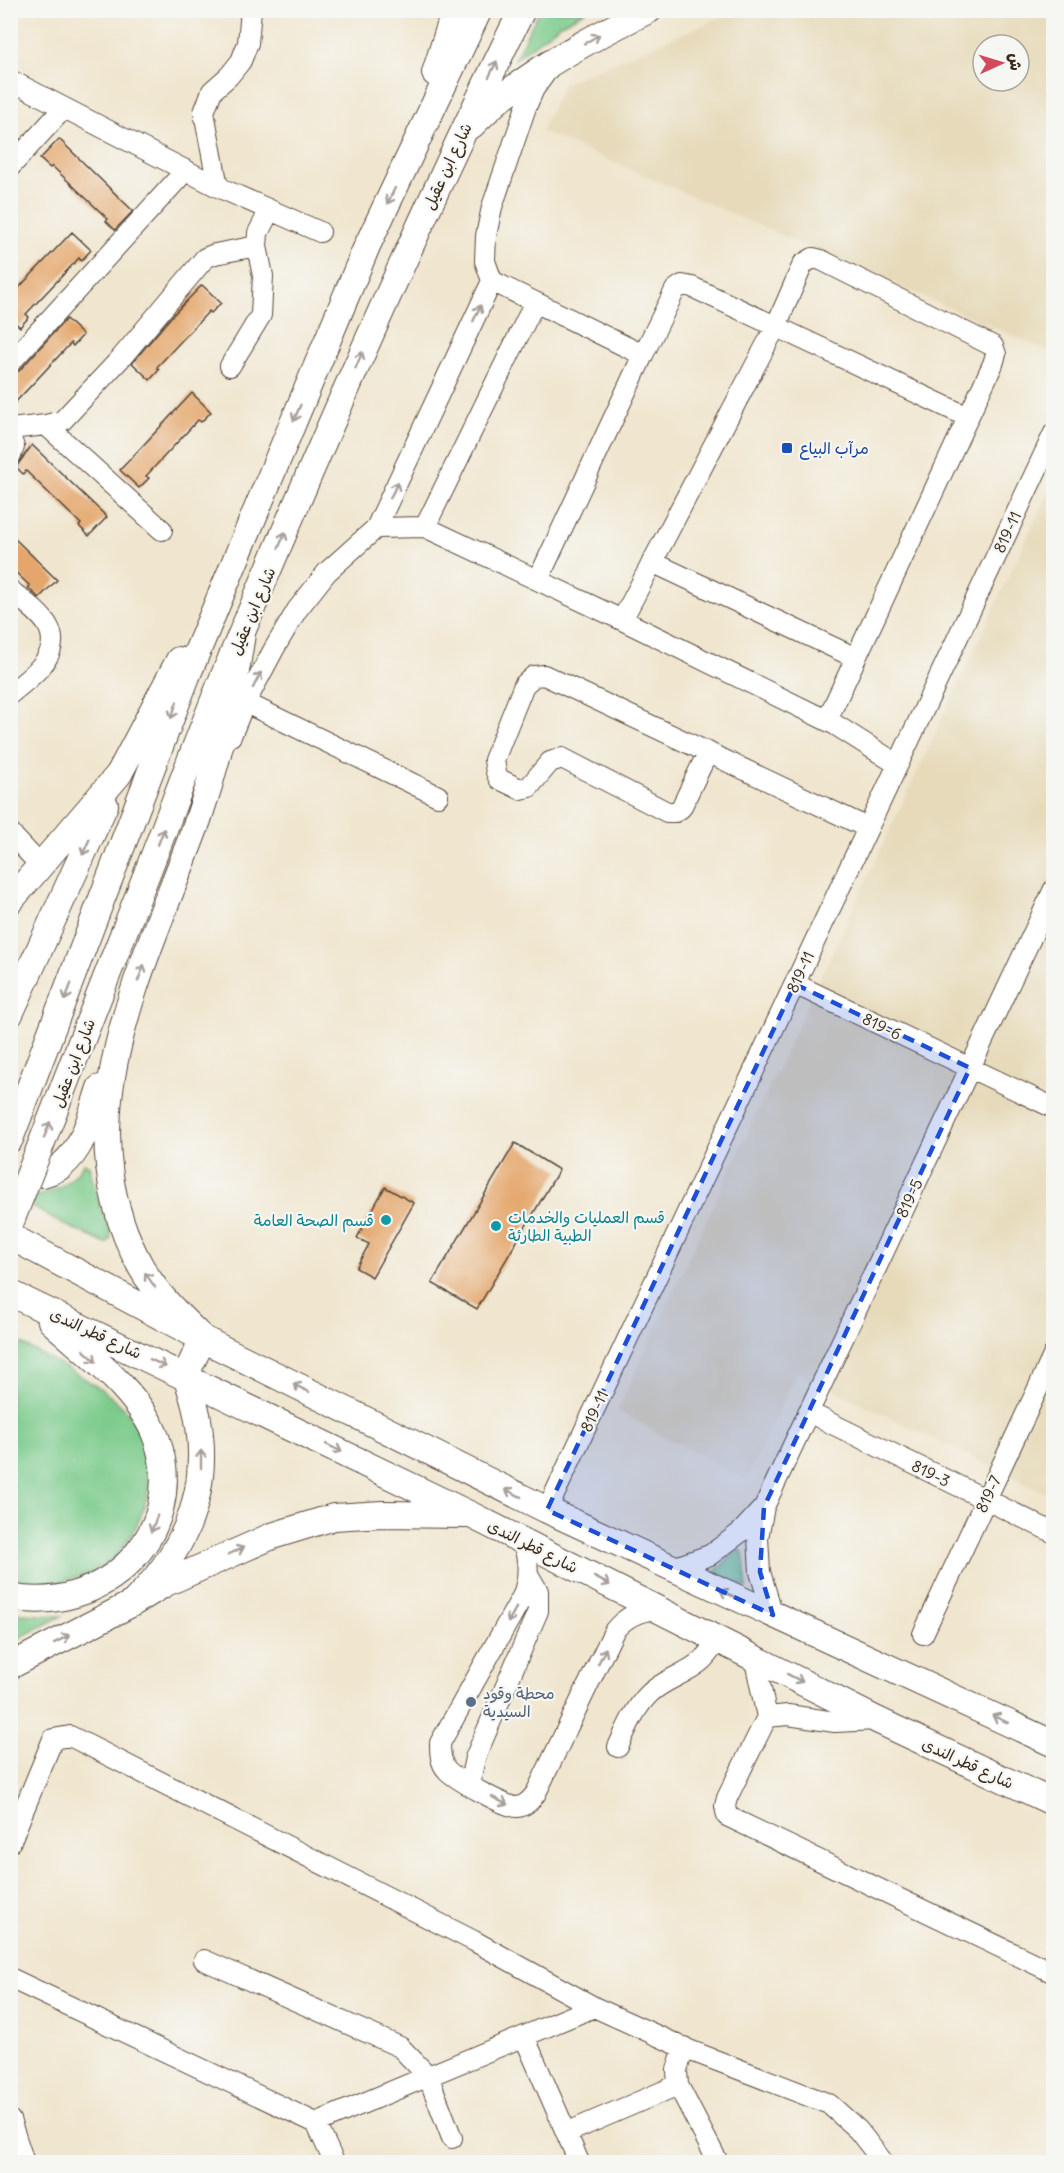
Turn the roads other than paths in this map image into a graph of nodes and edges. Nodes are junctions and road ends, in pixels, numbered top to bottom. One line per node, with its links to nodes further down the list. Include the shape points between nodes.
1 (251, 10): 13 (street, via 248,43 241,61 212,91 204,112)
2 (454, 10): 10 (main road)
3 (479, 10): 10 (main road, شارع ابن عقيل)
4 (522, 10): 9 (main road, شارع ابن عقيل, one-way to 4)
5 (649, 10): 6 (main road, one-way to 5)
6 (554, 60): 9 (main road, via 505,94); 17 (street, via 526,107 492,207 485,261)
7 (10, 80): 8 (street)
8 (64, 108): 11 (street); 12 (street)
9 (460, 135): 37 (main road, شارع ابن عقيل, one-way to 9)
10 (408, 159): 29 (main road, شارع ابن عقيل, one-way to 29, via 367,246)
11 (10, 168)
12 (186, 170): 13 (street); 21 (street)
13 (219, 187): 14 (street)
14 (270, 210): 15 (street); 16 (street, via 258,233)
15 (320, 232)
16 (257, 246): 22 (street, via 263,276 261,315); 24 (street, via 204,258 74,409 62,421)
17 (492, 281): 18 (street); 31 (street, one-way to 17)
18 (535, 302): 20 (street); 30 (street)
19 (776, 326): 20 (street, via 682,285 675,290); 23 (street); 23 (street, via 803,264 813,258 822,260 993,346 993,364); 33 (street)
20 (643, 354): 34 (street)
21 (10, 363)
22 (230, 366)
23 (968, 417): 38 (street)
24 (46, 425): 25 (street); 32 (street)
25 (10, 429)
26 (1053, 432): 43 (street, 819-11)
27 (10, 436): 28 (street, via 14,447)
28 (10, 457)
29 (249, 527): 44 (main road); 57 (main road, شارع ابن عقيل, one-way to 57, via 187,676)
30 (425, 527): 31 (street); 34 (street)
31 (376, 528): 40 (street, one-way to 31, via 297,610 327,572)
32 (162, 530)
33 (652, 562): 36 (street); 38 (street)
34 (538, 580): 36 (street)
35 (10, 590): 39 (street, via 48,624 53,638 48,659)
36 (622, 620): 41 (street)
37 (242, 634): 45 (main road, via 227,719); 59 (main road, شارع ابن عقيل, one-way to 37, bridge, via 140,891)
38 (856, 658): 41 (street)
39 (10, 694)
40 (246, 703): 45 (street); 46 (street)
41 (830, 722): 43 (street)
42 (708, 752): 42 (street, via 544,675 534,676 524,686 494,760 499,779 520,789 529,787 550,762 562,758 668,812 675,812 681,808); 47 (street)
43 (897, 764): 47 (street, 819-11)
44 (119, 774): 49 (main road); 53 (main road, one-way to 53)
45 (208, 791): 54 (main road, one-way to 45)
46 (438, 795)
47 (868, 828): 52 (street, 819-11)
48 (10, 833): 49 (street)
49 (41, 866): 51 (main road)
50 (1053, 889): 55 (street, 819-5)
51 (10, 901)
52 (795, 984): 55 (street, 819-6); 67 (street, 819-11)
53 (10, 1014)
54 (124, 1017): 58 (main road, via 83,1136 60,1167); 61 (main road, one-way to 54, via 169,1306 142,1268 122,1224 109,1179 106,1120)
55 (970, 1068): 56 (street, 819-6); 64 (street, 819-5)
56 (1053, 1108)
57 (10, 1139)
58 (43, 1174)
59 (14, 1232): 61 (main road)
60 (20, 1298): 63 (main road, شارع قطر الندى, one-way to 63); 73 (main road, one-way to 73, via 110,1375 144,1414 157,1440 164,1469 162,1503 153,1530 136,1556 108,1581 82,1594 56,1599)
61 (203, 1339): 63 (main road); 67 (main road, one-way to 61)
62 (1053, 1354): 65 (street, 819-7)
63 (187, 1376): 68 (main road, شارع قطر الندى, one-way to 68); 74 (main road, one-way to 63, via 173,1555 196,1497 200,1435)
64 (808, 1412): 65 (street, 819-3); 66 (street, 819-5)
65 (986, 1500): 69 (street, 819-3); 77 (street, 819-7)
66 (764, 1507): 71 (street, 819-5, via 741,1532 710,1555); 76 (street, 819-5, via 758,1538 760,1572)
67 (547, 1510): 71 (main road)
68 (471, 1515): 70 (main road, شارع قطر الندى); 74 (main road, one-way to 68, via 166,1583 272,1536 334,1517)
69 (1053, 1533)
70 (522, 1540): 72 (street); 75 (main road, شارع قطر الندى, one-way to 75)
71 (673, 1568): 76 (main road, one-way to 71)
72 (528, 1574): 85 (street, via 538,1591 538,1611 475,1758); 85 (street, one-way to 85, via 522,1597 440,1743 447,1771)
73 (10, 1598)
74 (133, 1603): 80 (main road, one-way to 74)
75 (657, 1609): 78 (main road, شارع قطر الندى); 85 (street, one-way to 75, via 507,1806 524,1805 531,1800 614,1631 632,1615)
76 (773, 1615): 83 (main road, one-way to 76)
77 (923, 1634)
78 (719, 1639): 79 (main road, شارع قطر الندى); 84 (street, via 702,1661 649,1694 634,1712)
79 (753, 1656): 81 (street); 82 (main road, شارع قطر الندى, one-way to 82)
80 (10, 1666)
81 (767, 1717): 82 (street, via 788,1715 835,1722); 89 (street, via 727,1798 727,1816)
82 (877, 1720): 86 (main road, شارع قطر الندى)
83 (1053, 1744)
84 (618, 1747)
85 (471, 1786)
86 (1053, 1803)
87 (10, 1843): 91 (street, via 53,1739 70,1736 474,1941)
88 (204, 1960): 94 (street, via 400,2047)
89 (1053, 1973)
90 (10, 1978): 97 (street)
91 (594, 2007): 92 (street); 93 (street)
92 (524, 2036): 94 (street); 98 (street)
93 (684, 2047): 95 (street, via 677,2070); 104 (street, via 829,2104 858,2130)
94 (428, 2076): 97 (street); 99 (street)
95 (678, 2085): 98 (street); 103 (street)
96 (10, 2120): 100 (street)
97 (316, 2123): 101 (street)
98 (566, 2133): 102 (street)
99 (452, 2138)
100 (24, 2163)
101 (334, 2163)
102 (579, 2163)
103 (718, 2163)
104 (883, 2163)

